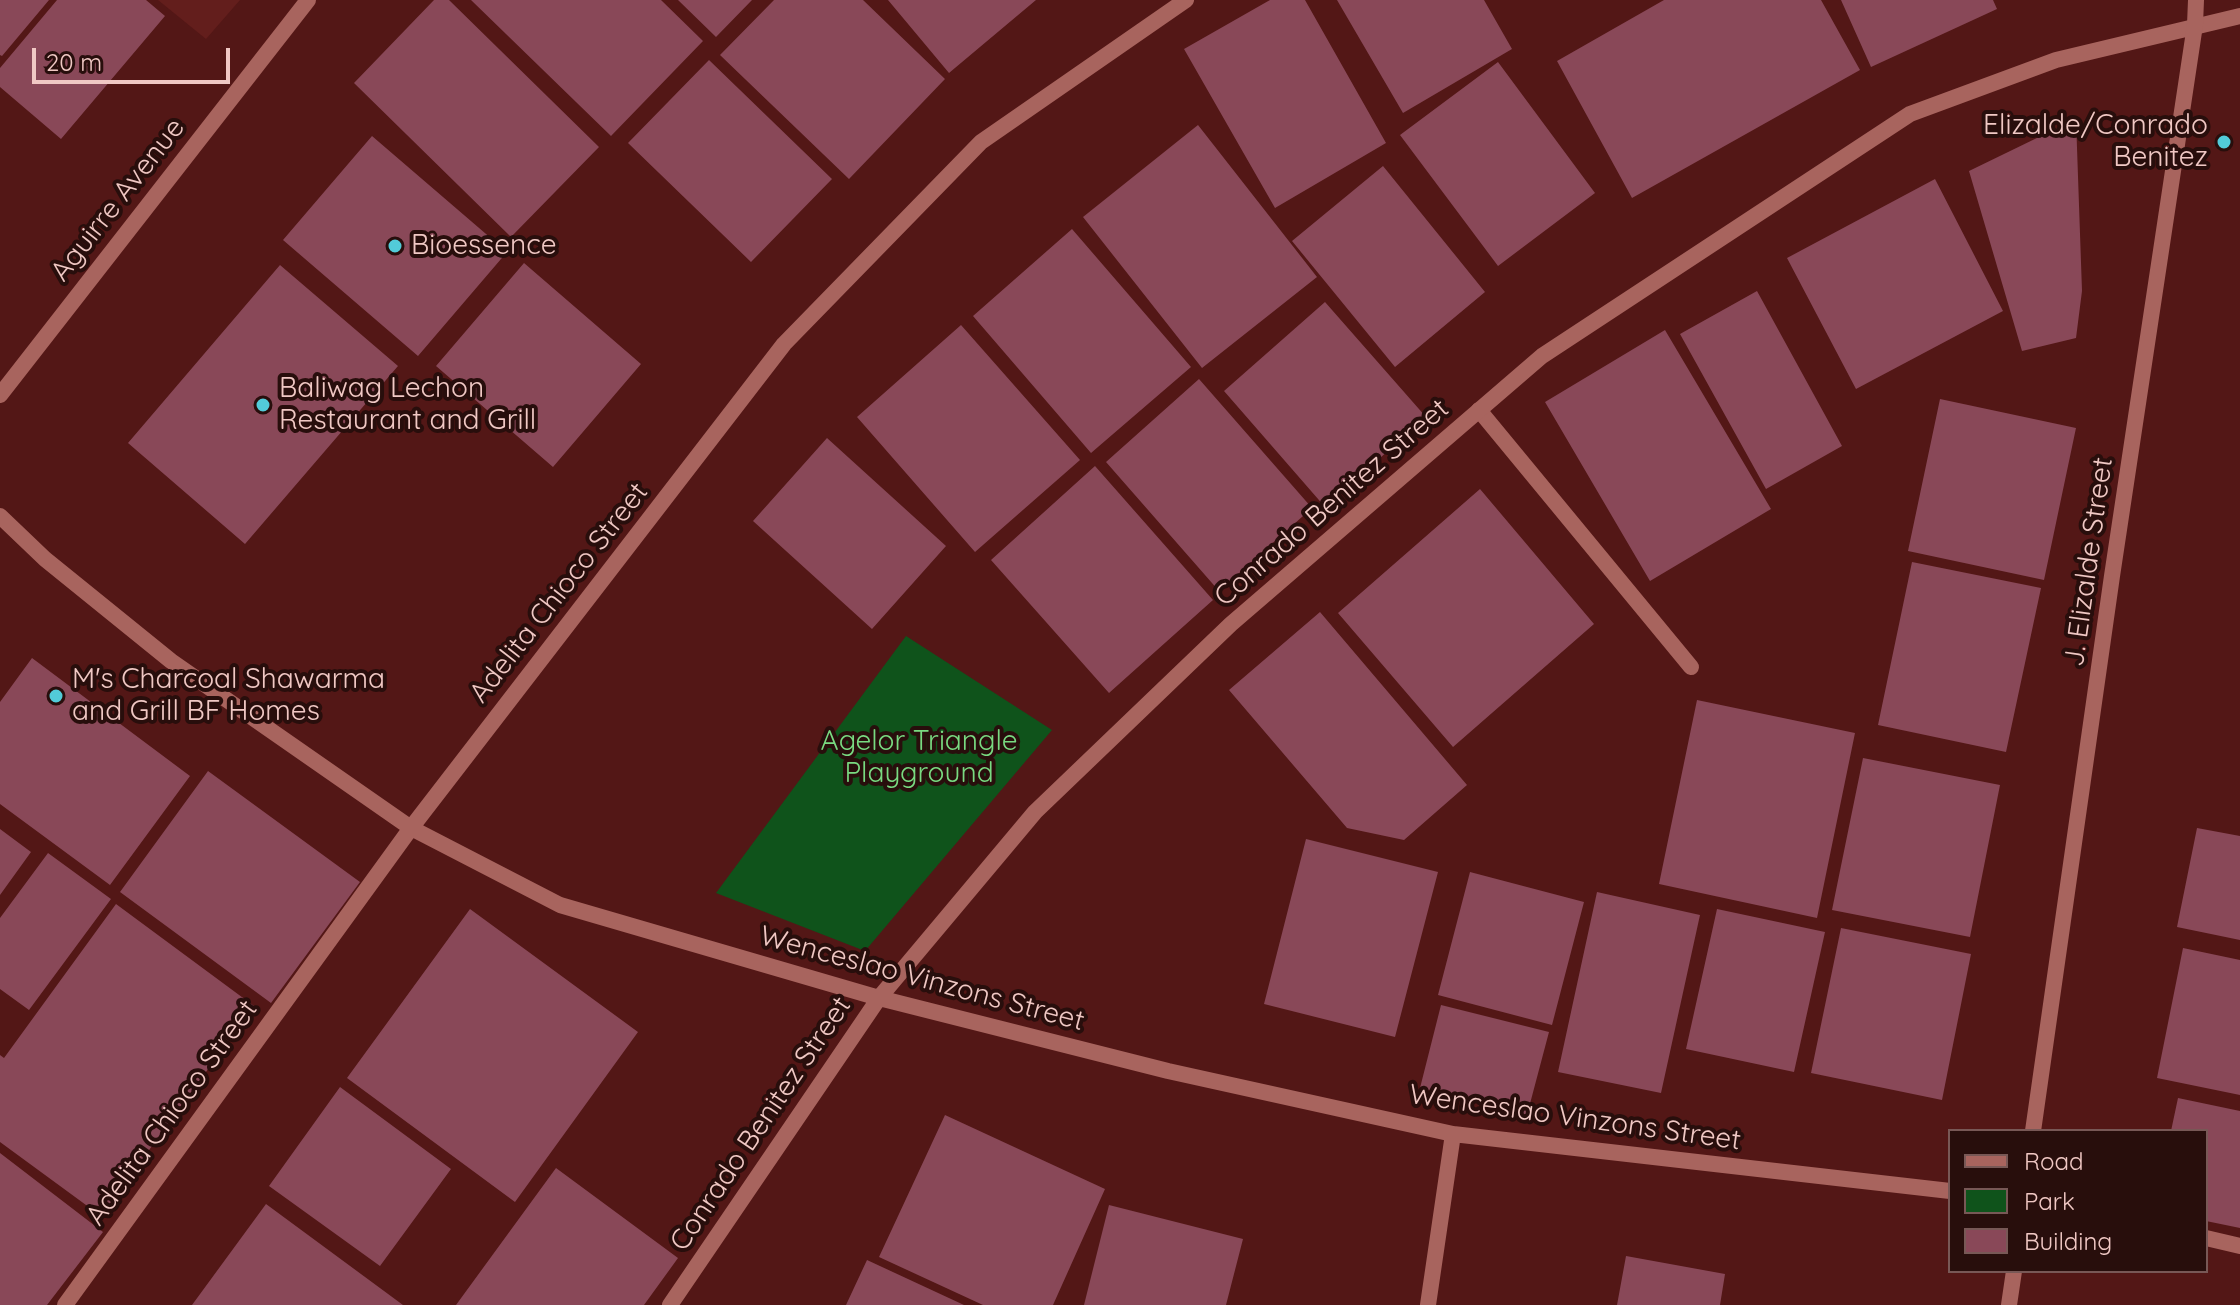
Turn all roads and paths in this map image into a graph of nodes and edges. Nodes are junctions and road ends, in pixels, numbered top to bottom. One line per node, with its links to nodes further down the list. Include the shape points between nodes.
1 (308, 0): 6 (street, Aguirre Avenue)
2 (1186, 0): 10 (street, Adelita Chioco Street, via 981,142 784,344)
3 (2196, 0): 5 (street, J. Elizalde Street)
4 (2240, 16): 5 (street, Conrado Benitez Street)
5 (2195, 25): 7 (street, Conrado Benitez Street, via 2056,60 1910,114 1542,356); 12 (street, J. Elizalde Street)
6 (0, 395)
7 (1479, 410): 9 (street); 11 (street, Conrado Benitez Street, via 1231,624 1035,812)
8 (0, 516): 10 (street, Wenceslao Vinzons Street, via 171,661)
9 (1691, 667)
10 (411, 828): 11 (street, Wenceslao Vinzons Street, via 560,905); 18 (street, Adelita Chioco Street)
11 (879, 998): 13 (street, Wenceslao Vinzons Street, via 1168,1071); 19 (street, Conrado Benitez Street)
12 (2033, 1129)
13 (1453, 1134): 14 (street, Wenceslao Vinzons Street); 20 (street)
14 (1948, 1191)
15 (2208, 1238): 16 (street)
16 (2240, 1246)
17 (2014, 1273): 21 (street)
18 (65, 1305)
19 (670, 1305)
20 (1428, 1305)
21 (2009, 1305)

